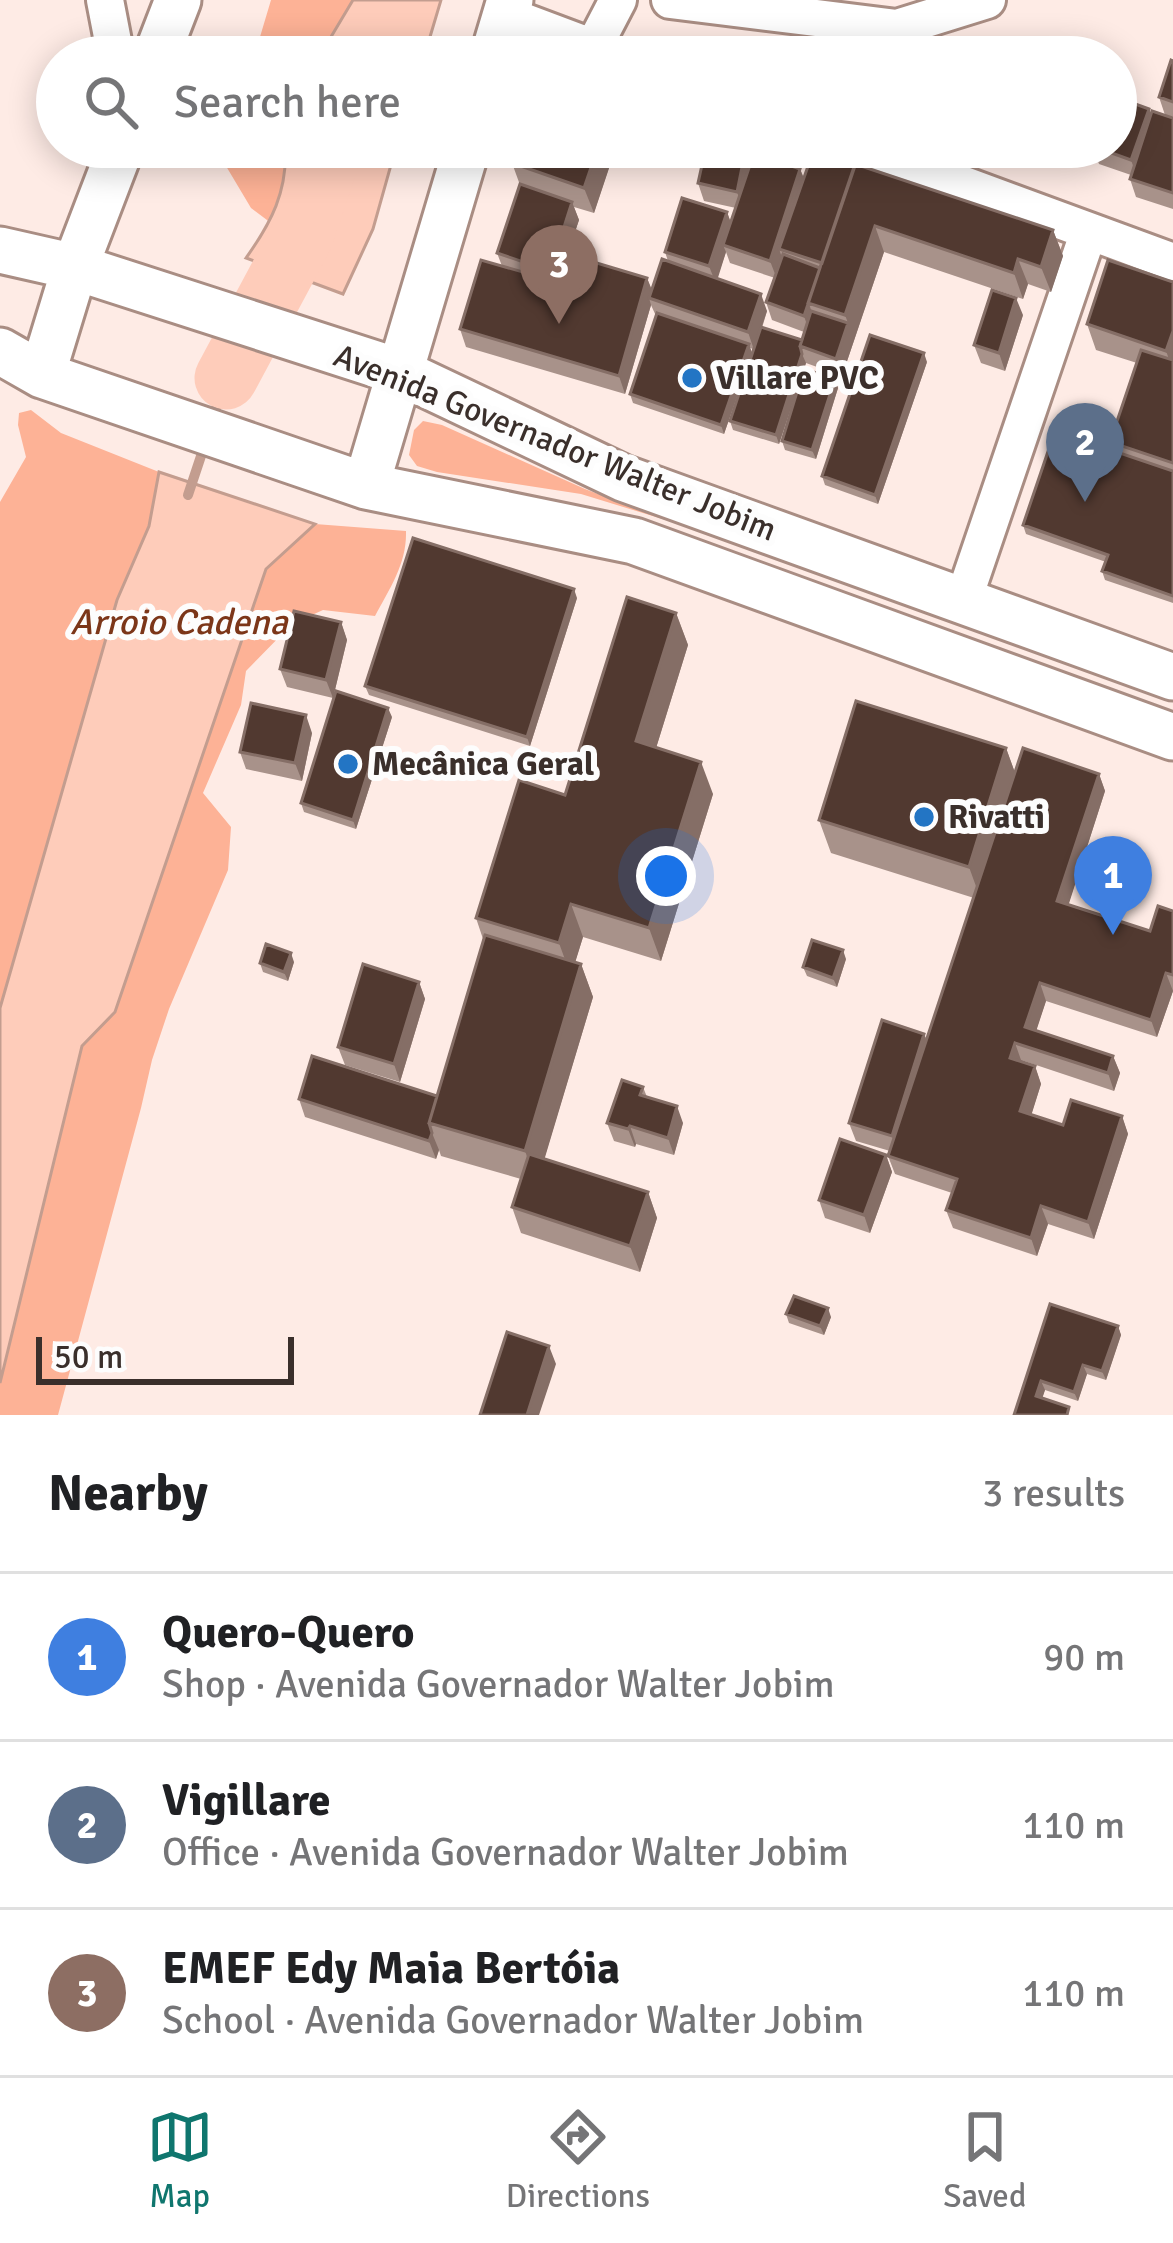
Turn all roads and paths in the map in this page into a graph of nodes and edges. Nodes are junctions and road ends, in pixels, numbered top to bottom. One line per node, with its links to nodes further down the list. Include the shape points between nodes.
1 (105, 0): 8 (street)
2 (178, 0): 9 (main road)
3 (618, 0): 11 (street)
4 (670, 0): 6 (street)
5 (986, 0): 6 (street)
6 (886, 14)
7 (503, 24): 10 (street)
8 (112, 36)
9 (164, 36)
10 (547, 36)
11 (609, 36)
12 (113, 168): 18 (main road)
13 (459, 168): 20 (main road)
14 (918, 168): 15 (street)
15 (1089, 231): 17 (street); 23 (street)
16 (0, 250): 18 (main road, Avenida Governador Walter Jobim)
17 (1173, 262)
18 (75, 267): 20 (main road, Avenida Governador Walter Jobim); 21 (main road)
19 (0, 351): 21 (main road, Avenida Governador Walter Jobim)
20 (383, 367): 22 (main road); 23 (main road, Avenida Governador Walter Jobim, via 623,478)
21 (42, 375): 22 (main road, Avenida Governador Walter Jobim)
22 (345, 479): 25 (main road, Avenida Governador Walter Jobim, via 634,541)
23 (963, 601): 24 (main road, Avenida Governador Walter Jobim)
24 (1173, 677)
25 (1173, 736)

